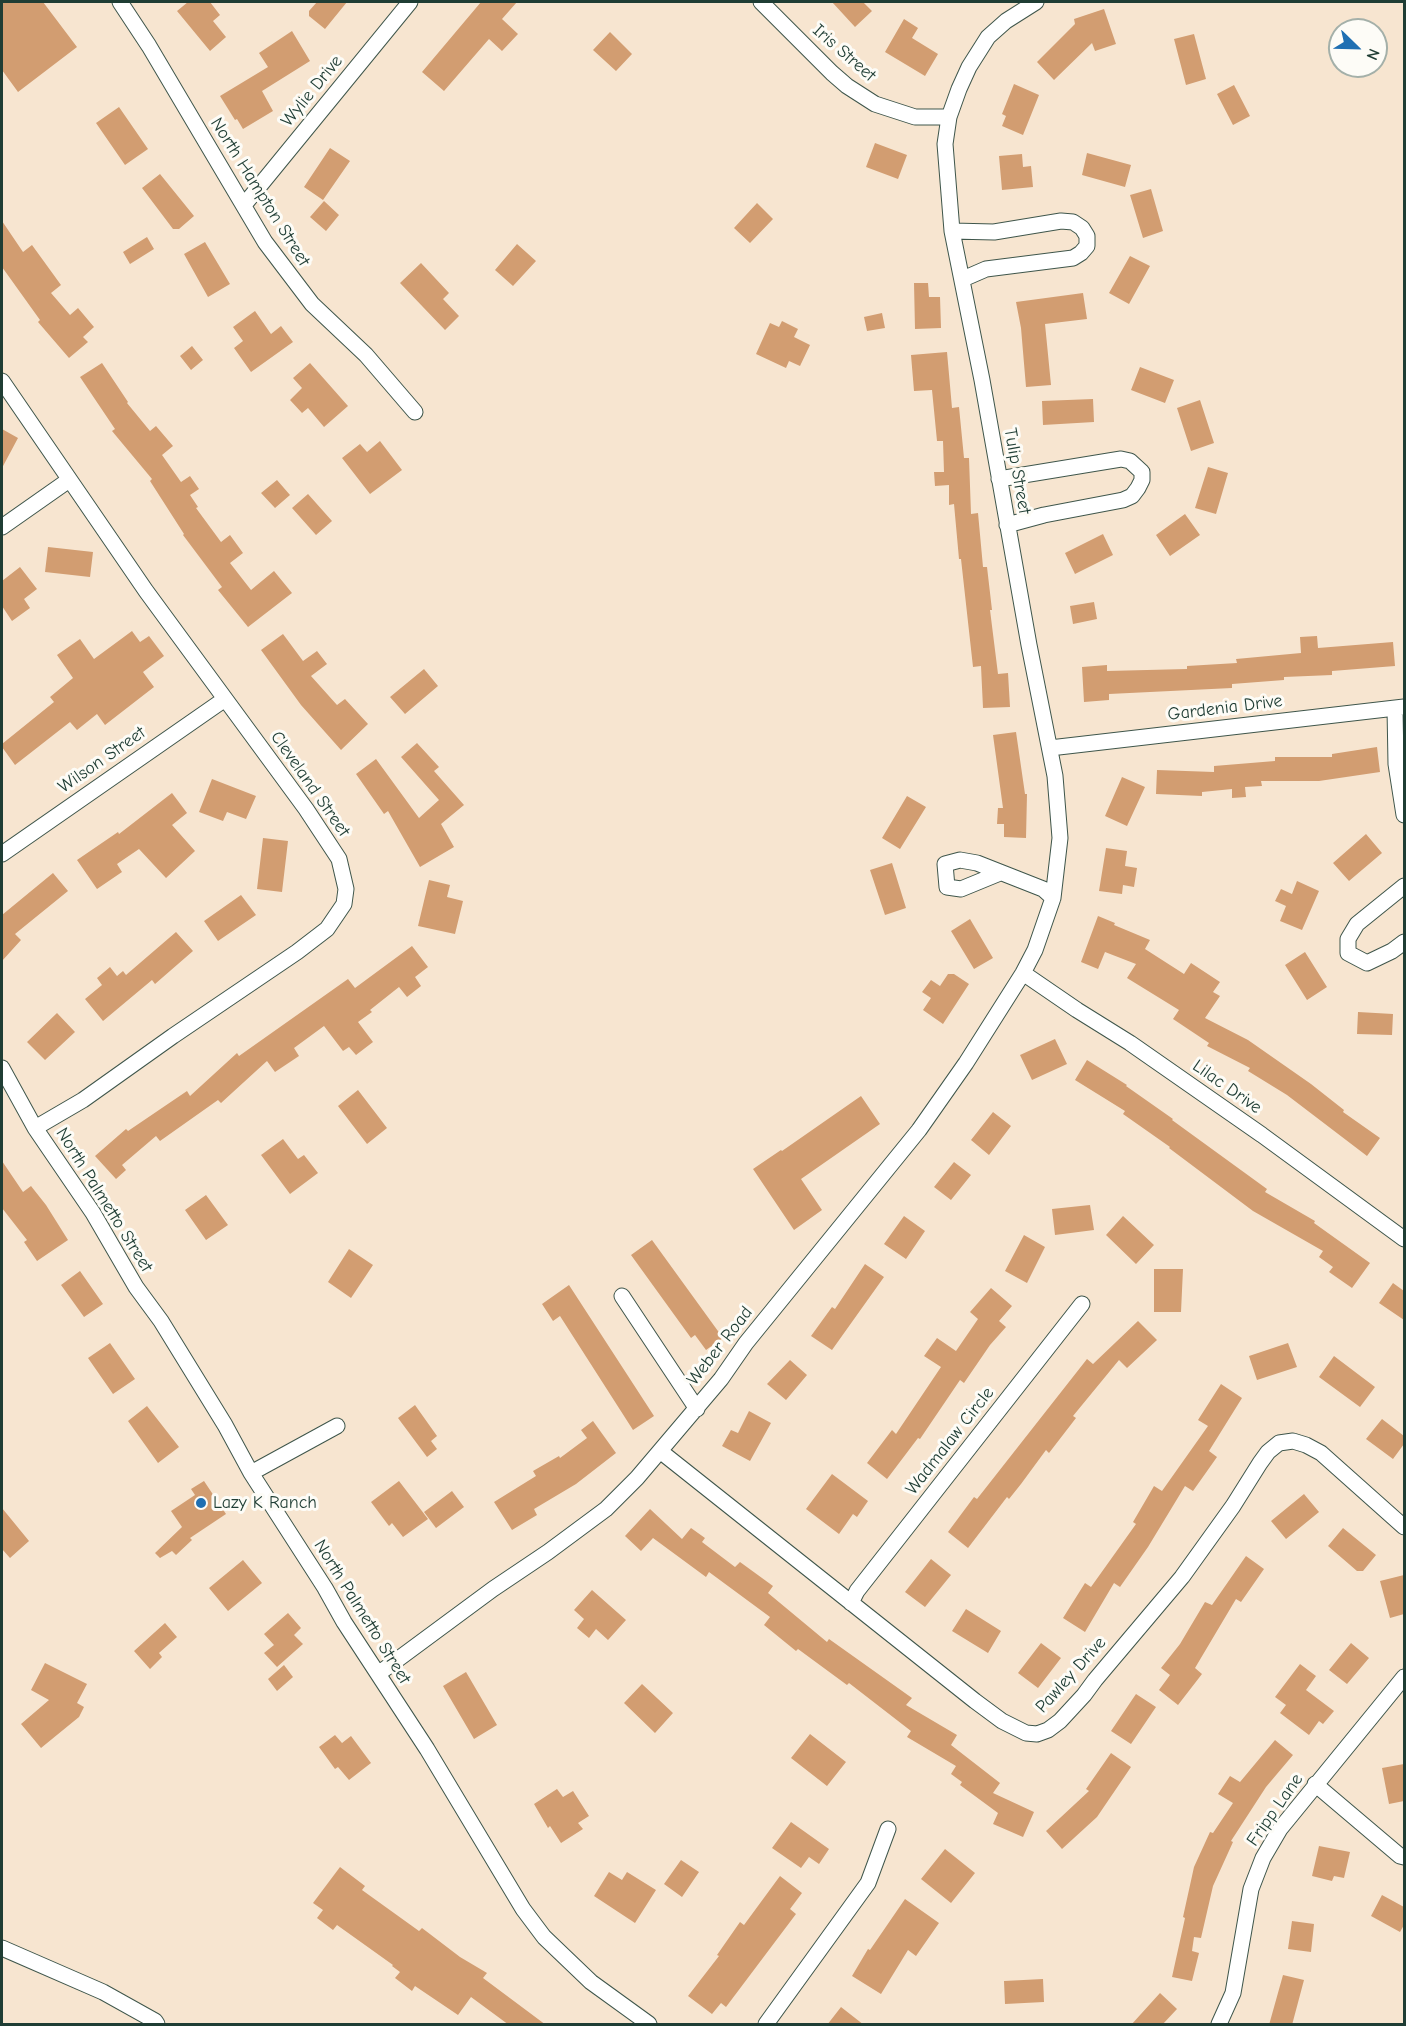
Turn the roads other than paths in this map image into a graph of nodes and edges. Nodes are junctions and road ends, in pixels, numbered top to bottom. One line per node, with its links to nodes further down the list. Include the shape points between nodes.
1 (120, 2): 6 (street, North Hampton Street)
2 (410, 2): 6 (street, Wylie Drive)
3 (761, 2): 5 (street, Iris Street, via 832,73 875,104 915,117)
4 (1036, 2): 5 (street, Tulip Street, via 988,37 969,67)
5 (949, 117): 7 (street, Tulip Street, via 945,160)
6 (244, 205): 10 (street, North Hampton Street, via 265,242 312,304 366,355)
7 (952, 231): 8 (street, Tulip Street); 8 (street, via 994,232 1061,221 1073,222 1087,236 1087,246 1073,258 986,269)
8 (963, 279): 11 (street, Tulip Street)
9 (2, 381): 12 (street, Cleveland Street)
10 (415, 412)
11 (999, 479): 13 (street, Tulip Street); 13 (street, via 1121,459 1130,461 1142,472 1138,488 1123,500)
12 (69, 480): 14 (street); 15 (street, Cleveland Street)
13 (1007, 525): 17 (street, Tulip Street)
14 (2, 526)
15 (225, 699): 19 (street, Wilson Street); 26 (street, Cleveland Street, via 339,859 346,889 344,904 327,929 297,952 83,1100)
16 (1400, 707): 17 (street, Gardenia Drive); 18 (street, via 1396,764)
17 (1050, 748): 22 (street, Tulip Street, via 1060,838)
18 (1404, 815)
19 (2, 854)
20 (1000, 873): 22 (street)
21 (1404, 886): 23 (street, via 1357,924 1348,939 1348,953 1367,963)
22 (1053, 898): 24 (street, Tulip Street)
23 (1404, 942)
24 (1023, 973): 27 (street, Lilac Drive, via 1262,1135); 30 (street, Weber Road, via 919,1130)
25 (2, 1068): 26 (street, North Palmetto Street)
26 (35, 1128): 33 (street, North Palmetto Street, via 93,1213)
27 (1404, 1239)
28 (622, 1296): 30 (street)
29 (1082, 1304): 35 (street, Wadmalaw Circle)
30 (697, 1408): 32 (street, Weber Road)
31 (337, 1426): 33 (street)
32 (660, 1451): 35 (street, Pawley Drive); 36 (street, Weber Road, via 606,1509)
33 (251, 1473): 36 (street, North Palmetto Street)
34 (1404, 1527): 35 (street, Pawley Drive, via 1321,1453 1293,1441 1279,1443 1260,1463 1182,1577 1084,1695 1060,1721 1037,1734 1002,1721)
35 (851, 1603)
36 (378, 1674): 43 (street, North Palmetto Street, via 544,1937 591,1982)
37 (1404, 1677): 38 (street, Fripp Lane)
38 (1315, 1784): 40 (street); 45 (street, Fripp Lane, via 1263,1858 1251,1889 1233,1994)
39 (888, 1829): 44 (street, via 868,1883)
40 (1404, 1857)
41 (2, 1948): 42 (street, via 103,1992)
42 (157, 2025)
43 (649, 2025)
44 (766, 2025)
45 (1219, 2025)

